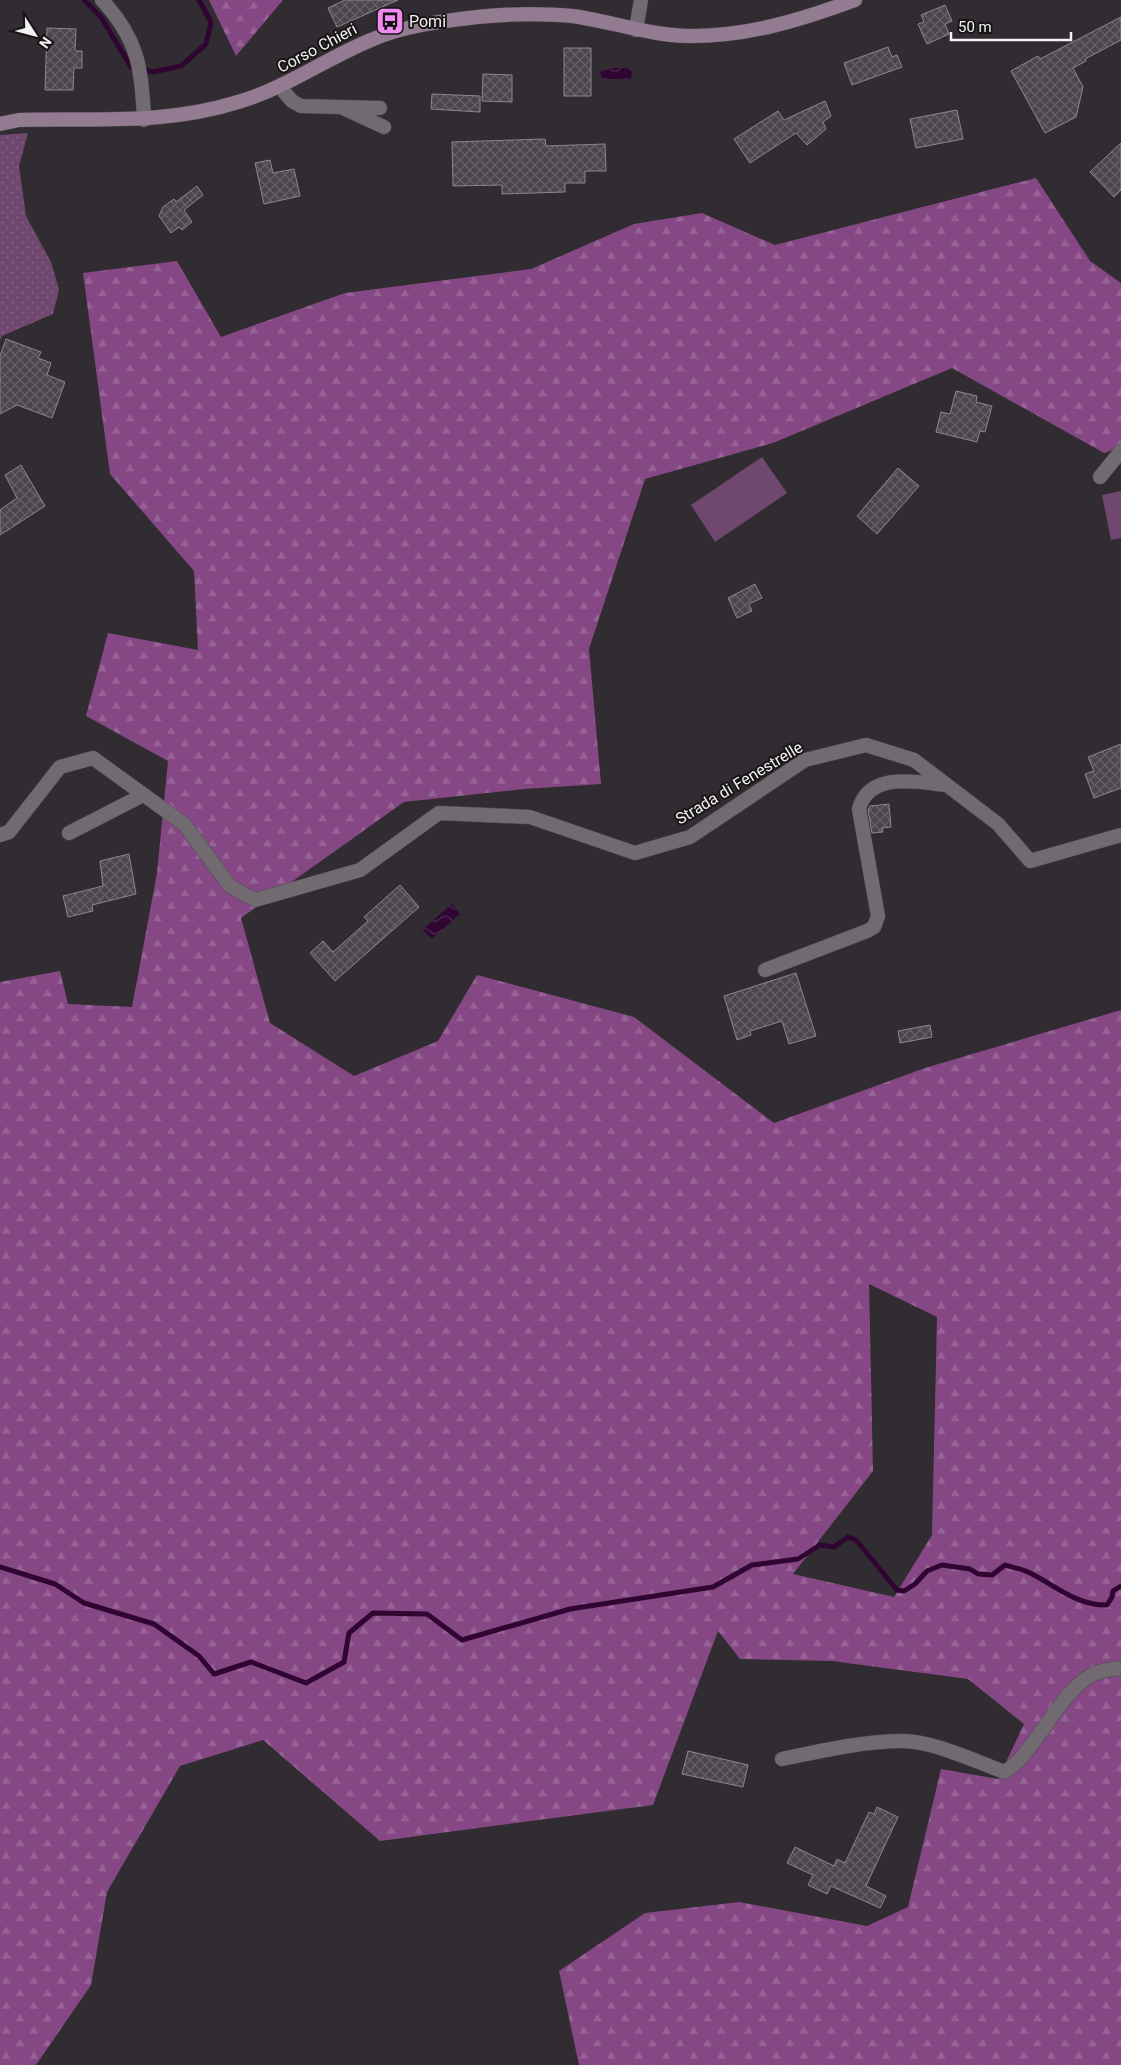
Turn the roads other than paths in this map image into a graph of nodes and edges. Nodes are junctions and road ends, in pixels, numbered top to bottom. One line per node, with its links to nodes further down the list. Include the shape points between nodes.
1 (102, 0): 8 (street, via 118,18 137,55 143,83)
2 (641, 0): 4 (street)
3 (855, 0): 4 (main road, Corso Chieri, via 796,21 747,31 686,36)
4 (636, 30): 5 (main road, Corso Chieri, via 570,16 478,17 428,25 371,40)
5 (280, 88): 6 (street, via 301,106); 8 (main road, Corso Chieri, via 194,114)
6 (342, 107): 7 (street); 10 (street)
7 (380, 108)
8 (144, 120): 9 (main road, Corso Chieri, via 18,120)
9 (0, 124)
10 (384, 127)
11 (1121, 451): 12 (street)
12 (1100, 477)
13 (946, 785): 14 (street, Strada di Fenestrelle, via 914,760 866,745 805,760 690,836 635,853 530,817 439,813 360,870 255,900 230,886 184,824); 17 (street, Strada di Fenestrelle, via 998,824 1030,861); 18 (street, via 892,781 868,792 859,809 878,916 874,927)
14 (143, 795): 15 (street); 16 (street, Strada di Fenestrelle, via 93,758 60,767 8,832)
15 (69, 833)
16 (0, 834)
17 (1121, 835)
18 (766, 970)
19 (1121, 1668): 20 (street, via 1098,1672 1081,1682 1027,1752 1005,1772 924,1744 904,1741 828,1749)
20 (782, 1760)

